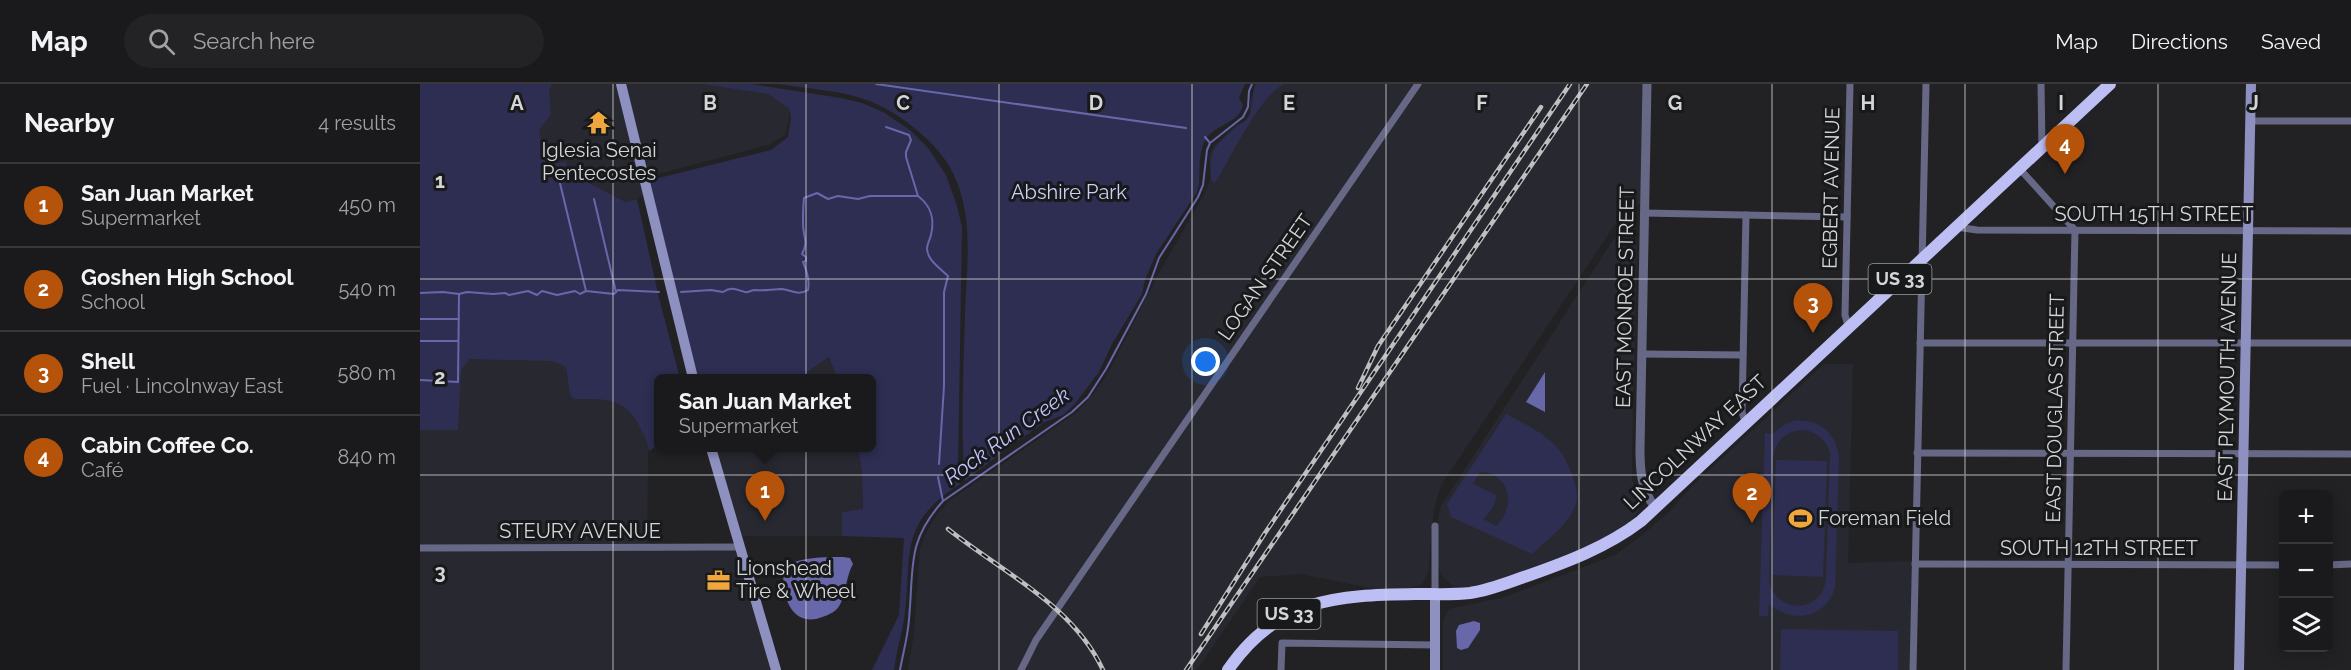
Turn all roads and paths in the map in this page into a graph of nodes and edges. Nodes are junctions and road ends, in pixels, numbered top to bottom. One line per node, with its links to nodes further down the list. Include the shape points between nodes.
1 (621, 84): 28 (main road)
2 (1418, 84): 48 (street, LOGAN STREET, via 1036,640)
3 (1647, 84): 13 (street, EAST MONROE STREET)
4 (1850, 84): 15 (street, EGBERT AVENUE)
5 (1926, 84): 20 (street)
6 (2041, 84): 11 (street)
7 (2110, 84): 11 (highway, LINCOLNWAY EAST / US 33)
8 (2251, 84): 9 (main road, EAST PLYMOUTH AVENUE)
9 (2250, 121): 10 (street); 18 (main road, EAST PLYMOUTH AVENUE)
10 (2351, 121)
11 (2042, 148): 12 (highway, LINCOLNWAY EAST / US 33)
12 (2019, 168): 16 (highway, LINCOLNWAY EAST / US 33); 17 (street)
13 (1645, 213): 14 (street); 26 (street, EAST MONROE STREET)
14 (1746, 215): 15 (street); 27 (street)
15 (1847, 217): 21 (street, EGBERT AVENUE, via 1845,315)
16 (1956, 227): 17 (street, SOUTH 15TH STREET); 20 (highway, LINCOLNWAY EAST / US 33)
17 (2075, 230): 18 (street, SOUTH 15TH STREET); 24 (street, EAST DOUGLAS STREET)
18 (2248, 231): 19 (street, SOUTH 15TH STREET); 22 (main road, EAST PLYMOUTH AVENUE)
19 (2351, 231)
20 (1922, 258): 21 (highway, LINCOLNWAY EAST / US 33); 23 (street)
21 (1849, 329): 29 (highway, LINCOLNWAY EAST / US 33)
22 (2246, 342): 24 (street); 25 (street); 33 (main road, EAST PLYMOUTH AVENUE)
23 (1920, 343): 24 (street); 31 (street)
24 (2073, 343): 32 (street, EAST DOUGLAS STREET)
25 (2351, 343)
26 (1642, 354): 27 (street); 35 (street, EAST MONROE STREET, via 1640,469 1644,489)
27 (1743, 355): 29 (street, via 1742,412)
28 (692, 374)
29 (1746, 422): 35 (highway, LINCOLNWAY EAST / US 33)
30 (712, 452): 37 (main road)
31 (1917, 453): 32 (street); 39 (street)
32 (2071, 453): 33 (street); 42 (street, EAST DOUGLAS STREET)
33 (2243, 453): 34 (street); 40 (main road, EAST PLYMOUTH AVENUE)
34 (2351, 454)
35 (1655, 507): 45 (highway, LINCOLNWAY EAST / US 33, via 1613,540 1551,567 1480,591)
36 (1436, 526): 45 (street)
37 (740, 547): 38 (street, STEURY AVENUE); 47 (main road)
38 (420, 548)
39 (1915, 564): 42 (street, SOUTH 12TH STREET); 52 (street)
40 (2241, 564): 42 (street, SOUTH 12TH STREET); 43 (street, SOUTH 12TH STREET); 54 (main road, EAST PLYMOUTH AVENUE)
41 (2351, 564): 44 (street)
42 (2068, 565): 53 (street, EAST DOUGLAS STREET)
43 (2279, 565)
44 (2333, 565)
45 (1435, 594): 46 (main road); 49 (highway, LINCOLNWAY EAST / US 33, via 1357,595 1314,603 1269,626)
46 (1435, 645): 50 (street, via 1282,643); 51 (main road)
47 (776, 670)
48 (1021, 670)
49 (1228, 670)
50 (1281, 670)
51 (1435, 670)
52 (1913, 670)
53 (2066, 670)
54 (2239, 670)

